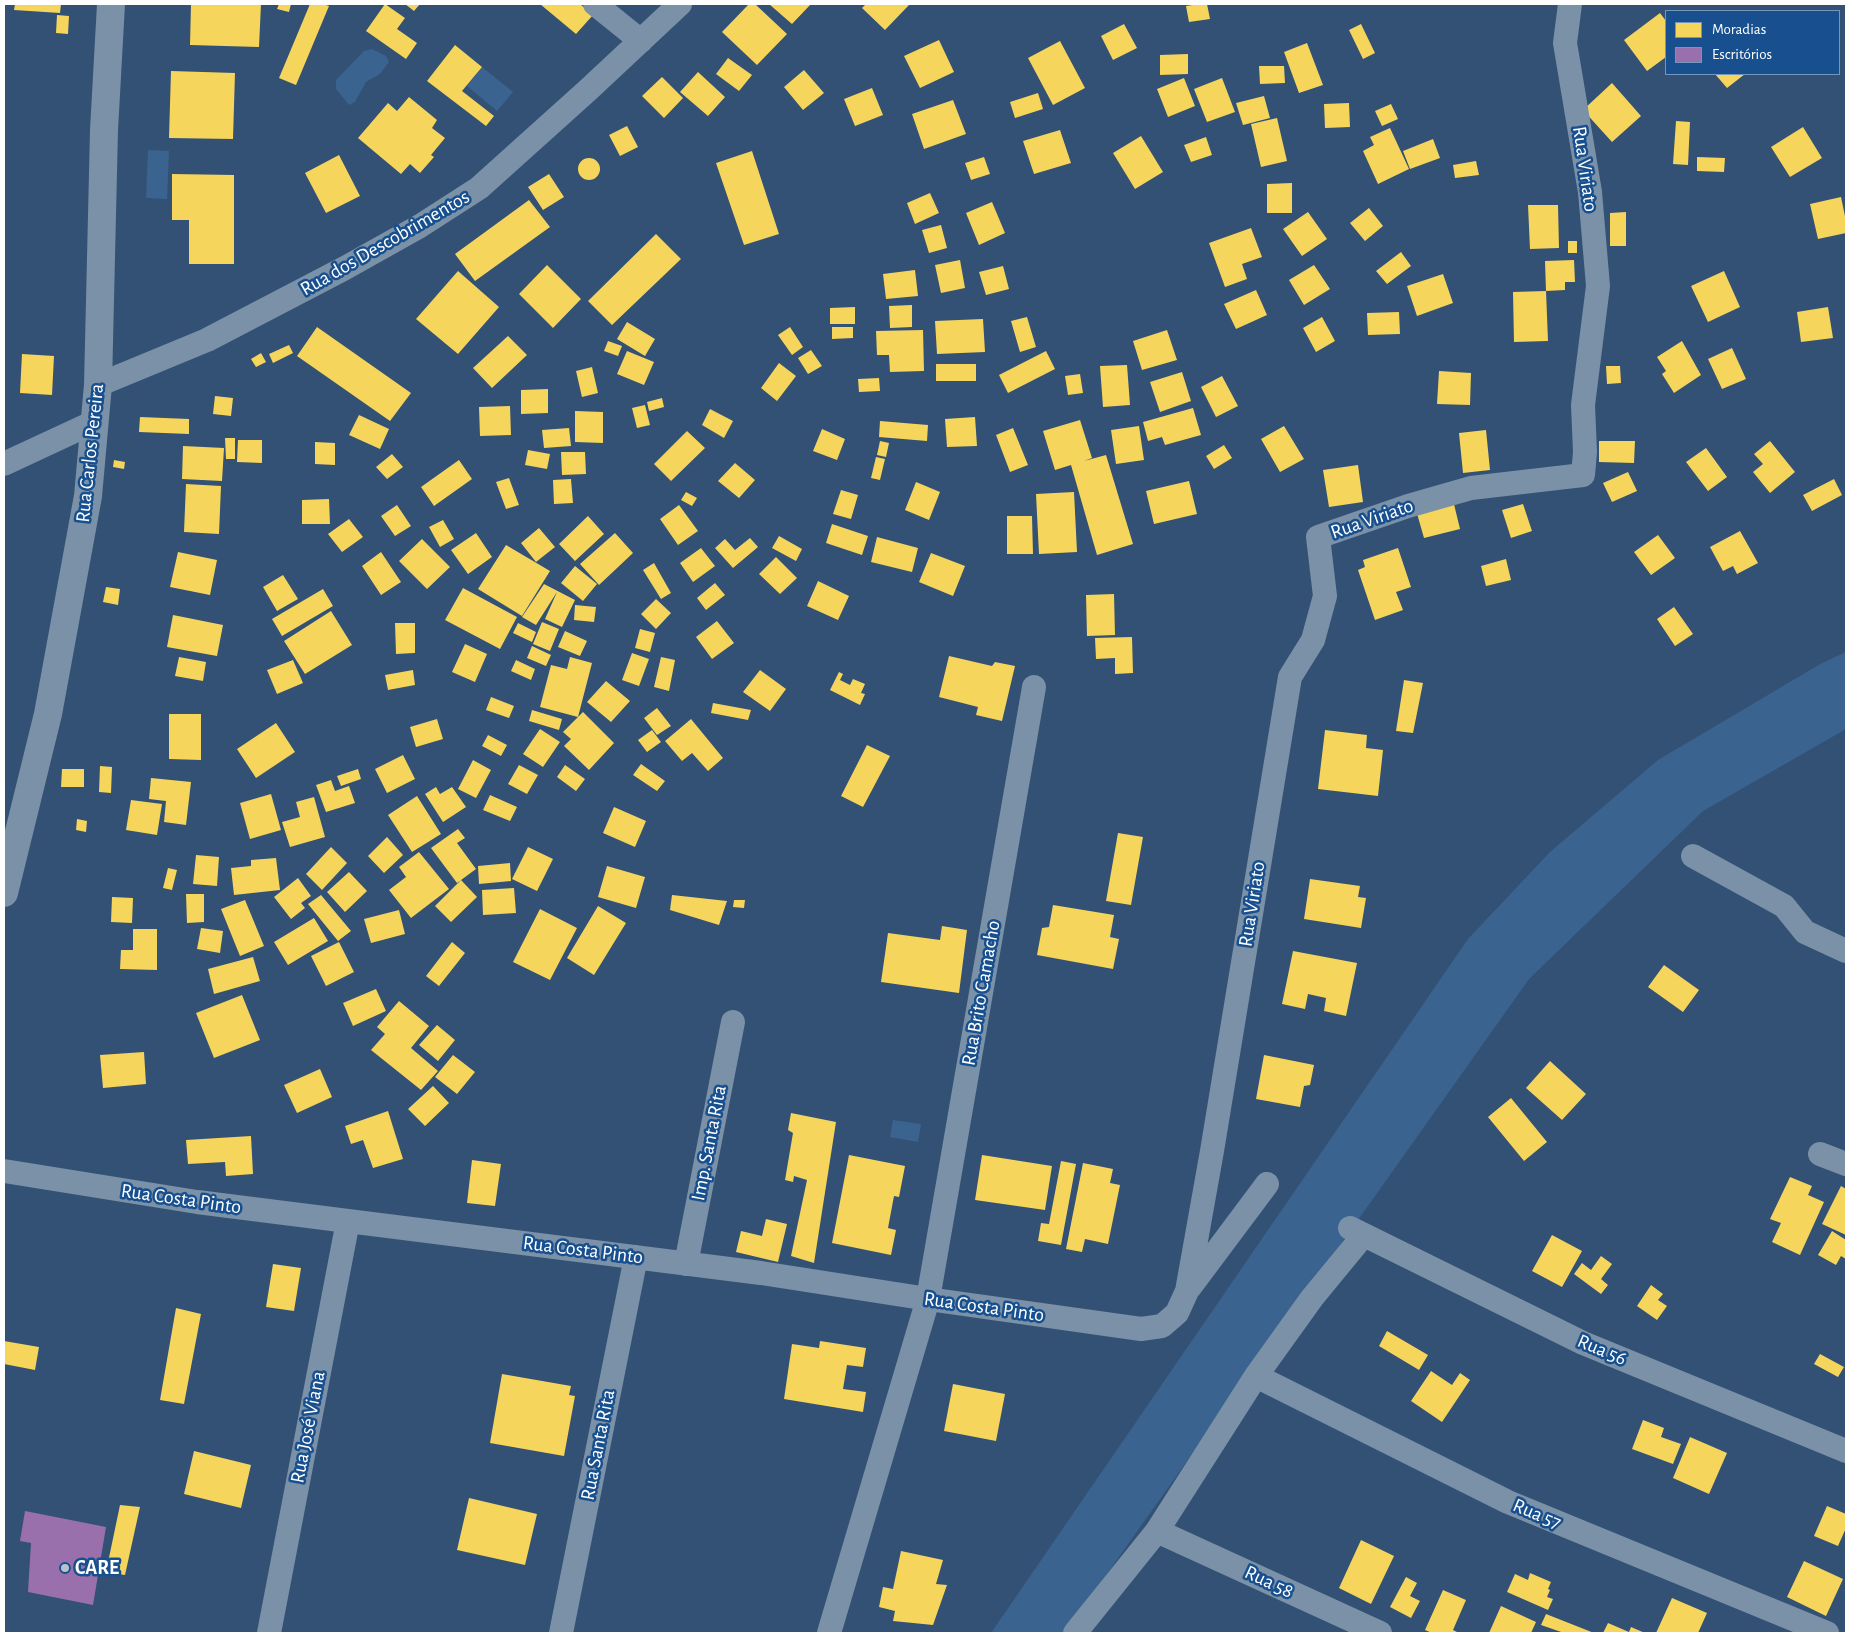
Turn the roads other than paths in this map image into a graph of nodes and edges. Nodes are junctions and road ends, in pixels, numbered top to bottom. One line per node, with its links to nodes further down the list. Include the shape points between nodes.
1 (111, 4): 6 (street, Rua Carlos Pereira, via 104,130)
2 (595, 4): 5 (street)
3 (680, 4): 5 (street, Rua dos Descobrimentos)
4 (1570, 4): 21 (street, Rua Viriato, via 1565,42 1590,192 1598,286 1583,404 1583,475 1470,488 1318,537 1325,596 1313,640 1290,677)
5 (641, 40): 6 (street, Rua dos Descobrimentos, via 480,188 427,222 207,340)
6 (98, 385): 7 (street, Rua Carlos Pereira)
7 (94, 422): 8 (street); 11 (street, Rua Carlos Pereira, via 88,496 48,714)
8 (4, 464)
9 (1034, 687): 22 (street, Rua Brito Camacho)
10 (1693, 856): 12 (street, via 1784,906 1805,932)
11 (4, 893)
12 (1846, 950)
13 (733, 1022): 20 (street, Imp. Santa Rita)
14 (1820, 1154): 15 (street)
15 (1846, 1164)
16 (4, 1171): 18 (street, Rua Costa Pinto, via 197,1202)
17 (1267, 1184): 21 (street)
18 (348, 1221): 19 (street, Rua Costa Pinto); 27 (street, Rua José Viana)
19 (636, 1257): 20 (street, Rua Costa Pinto); 28 (street, Rua Santa Rita)
20 (686, 1264): 22 (street, Rua Costa Pinto)
21 (1187, 1291): 23 (street, Rua Viriato, via 1178,1312)
22 (928, 1299): 23 (street, Rua Costa Pinto, via 1140,1329); 29 (street, Rua Brito Camacho)
23 (1162, 1326)
24 (1256, 1376): 25 (street, Rua 56, via 1357,1232 1583,1343); 26 (street); 32 (street, Rua 57, via 1508,1502)
25 (1846, 1452)
26 (1157, 1530): 30 (street); 31 (street, Rua 58)
27 (268, 1633)
28 (561, 1633)
29 (829, 1633)
30 (1075, 1633)
31 (1380, 1633)
32 (1827, 1633)

